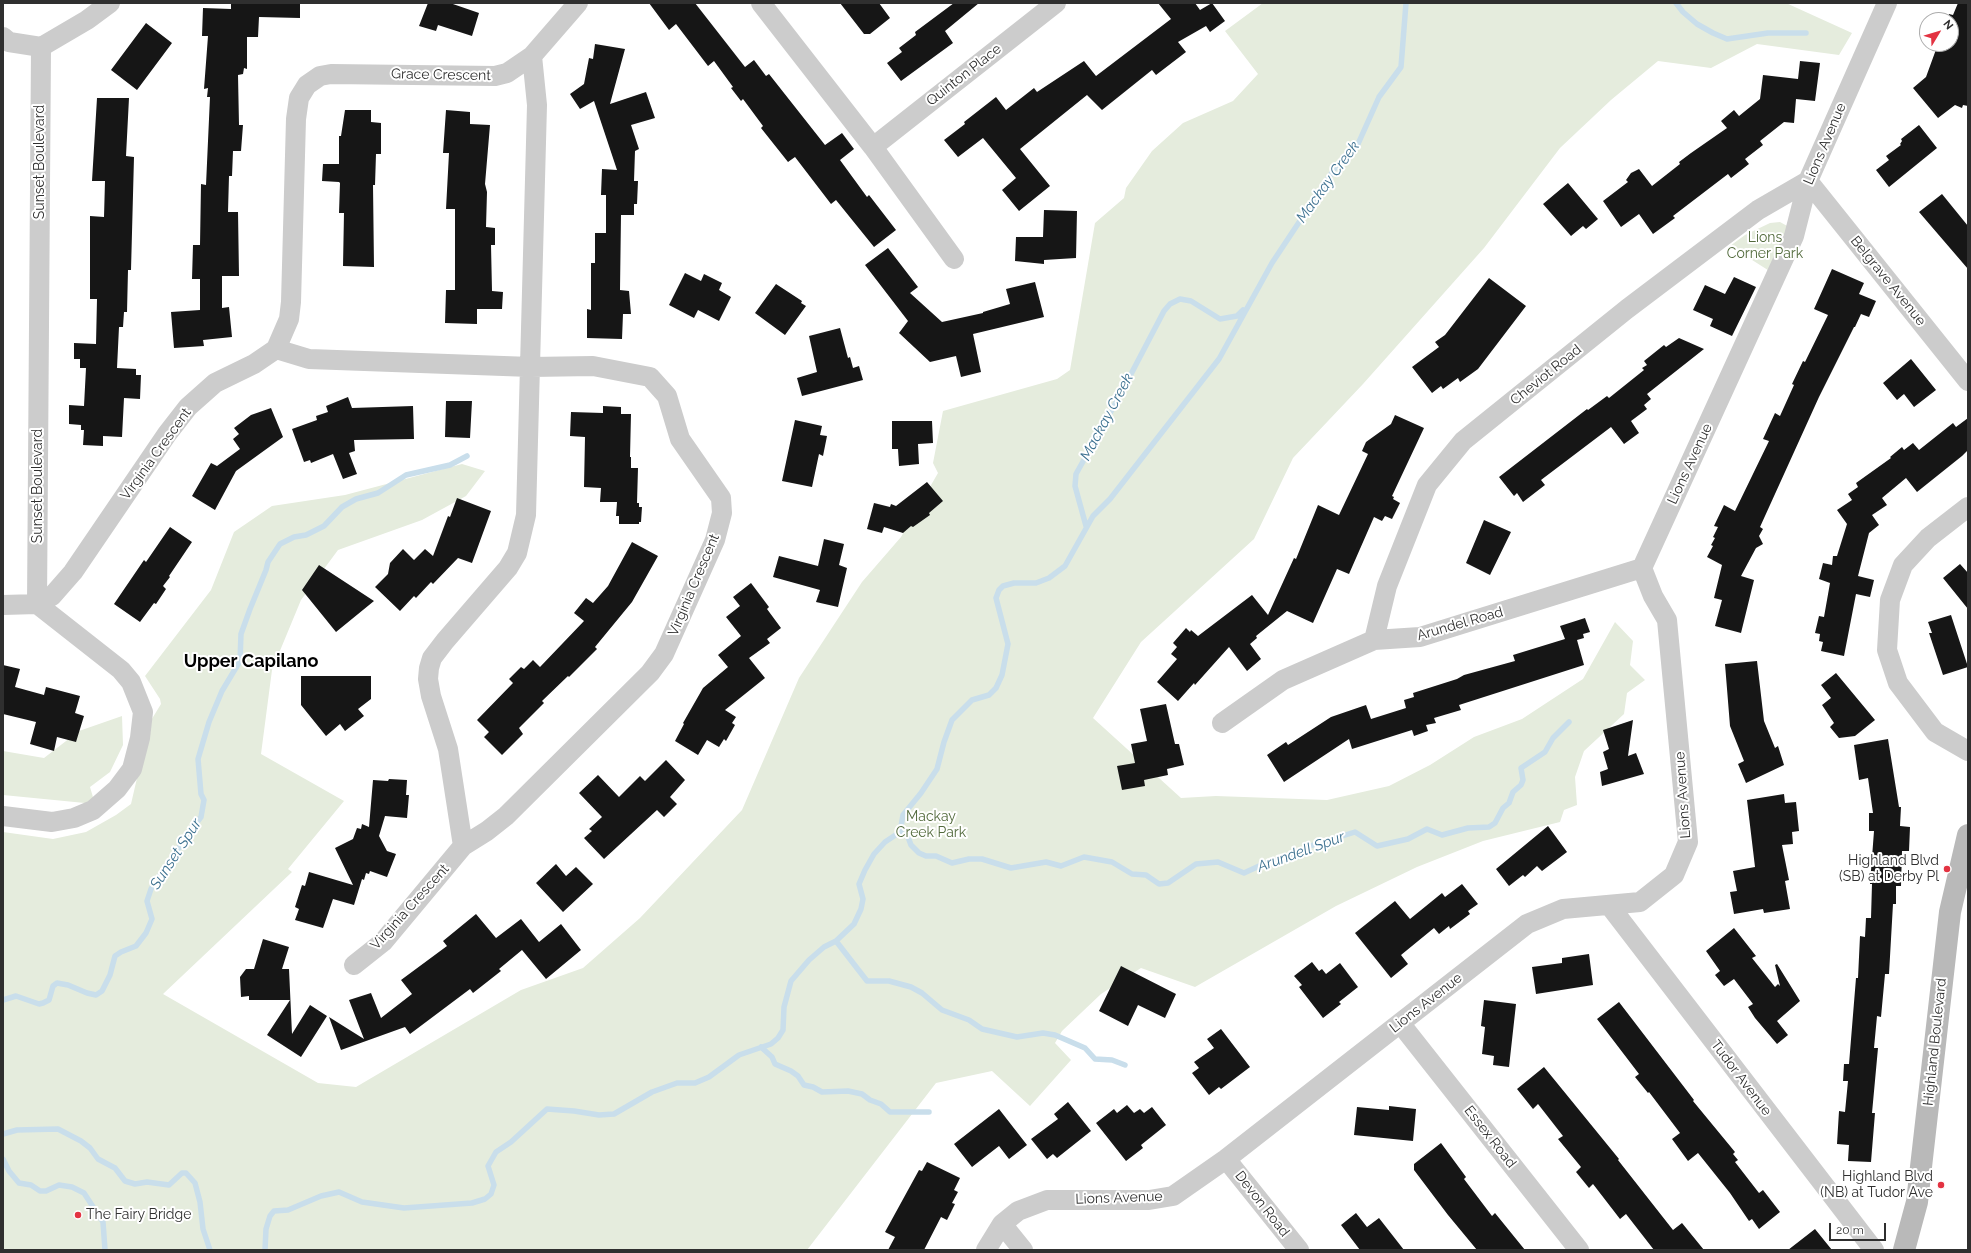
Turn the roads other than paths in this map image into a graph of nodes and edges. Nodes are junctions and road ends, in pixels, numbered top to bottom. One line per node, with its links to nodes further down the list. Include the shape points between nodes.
1 (110, 3): 7 (street, via 88,20)
2 (578, 3): 8 (street, Grace Crescent)
3 (761, 3): 9 (street)
4 (1056, 3): 9 (street, Quinton Place)
5 (1887, 3): 10 (street, Lions Avenue)
6 (3, 37): 7 (street, via 9,42)
7 (41, 46): 17 (street, Sunset Boulevard)
8 (532, 56): 12 (street, Grace Crescent, via 507,74 495,76 331,74 320,76 307,85 299,98 296,120 291,302 289,319); 13 (street, via 537,105)
9 (872, 147): 11 (street)
10 (1808, 180): 14 (street, Belgrave Avenue); 16 (street, Lions Avenue, via 1794,236); 19 (street, Cheviot Road, via 1758,210 1627,310 1463,441 1427,485 1386,586)
11 (954, 259)
12 (276, 349): 13 (street, Virginia Crescent, via 309,359); 17 (street, Virginia Crescent, via 254,364 215,383 188,407 73,572 52,596)
13 (531, 367): 24 (street, via 526,514 517,553 508,568 438,650 428,668 431,696 448,749); 24 (street, Virginia Crescent, via 593,366 650,377 667,396 680,439 721,498 722,513 715,540 664,654 650,673 506,816)
14 (1968, 380)
15 (1968, 507): 21 (street, via 1928,538 1903,565 1890,600 1887,650 1898,683 1935,732)
16 (1642, 568): 19 (street, Arundel Road, via 1420,637); 25 (street, Lions Avenue, via 1652,596 1667,620 1688,842 1674,875 1669,879 1640,902)
17 (38, 604): 18 (street); 22 (street, via 121,670 131,682 143,712 140,738 132,769 117,788 93,810 74,818 52,822)
18 (3, 605)
19 (1374, 640): 20 (street, Arundel Road, via 1284,680)
20 (1222, 723)
21 (1968, 751)
22 (3, 816)
23 (1968, 835): 35 (street, Highland Boulevard, via 1950,912 1917,1202)
24 (463, 846): 26 (street, Virginia Crescent, via 383,942)
25 (1609, 905): 27 (street, Lions Avenue, via 1563,909 1527,924); 34 (street, Tudor Avenue)
26 (354, 966)
27 (1400, 1023): 28 (street, Lions Avenue); 33 (street, Essex Road)
28 (1226, 1159): 29 (street, Lions Avenue, via 1172,1196 1149,1200 1047,1200 1018,1211); 32 (street, Devon Road)
29 (1002, 1224): 30 (street, Lions Avenue); 31 (street)
30 (986, 1250)
31 (1023, 1250)
32 (1299, 1250)
33 (1579, 1250)
34 (1874, 1250)
35 (1904, 1250)

